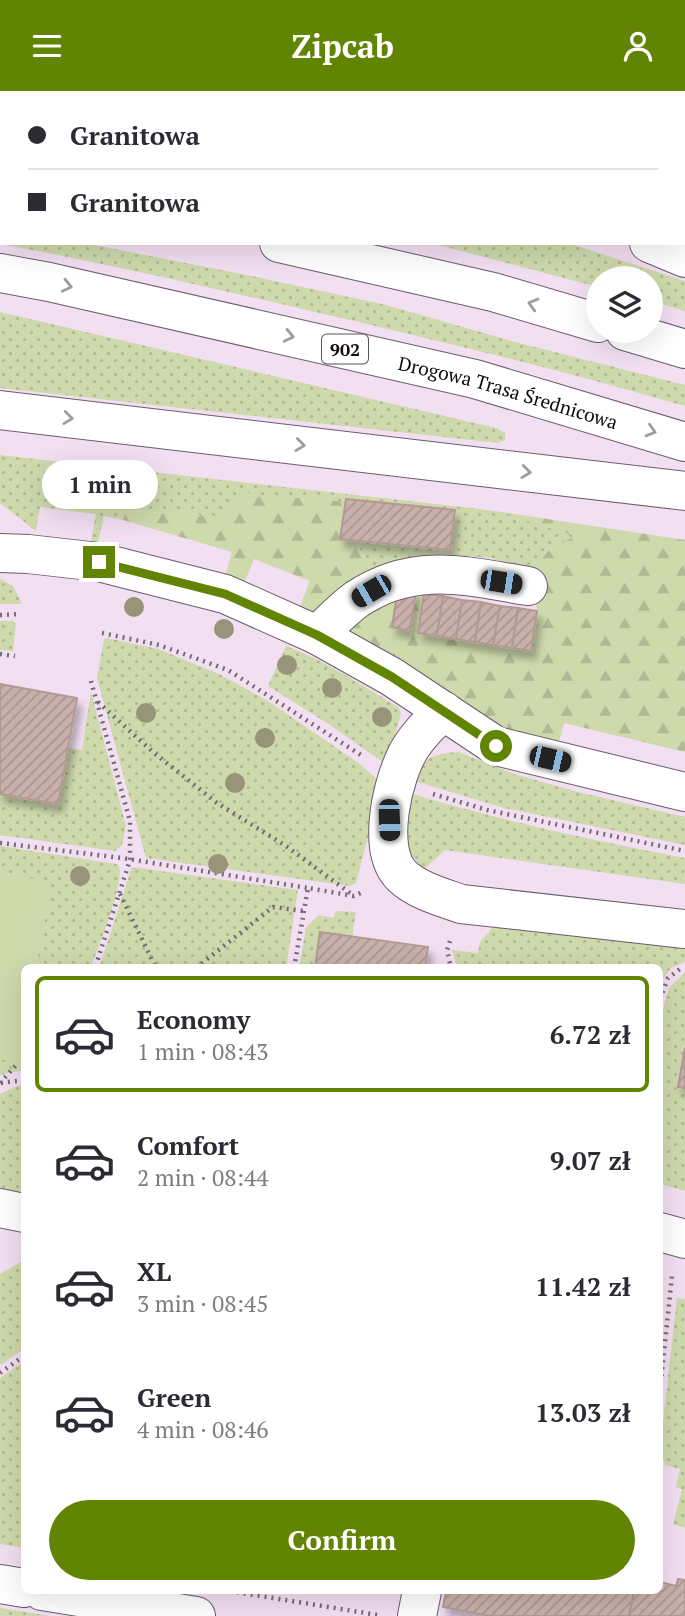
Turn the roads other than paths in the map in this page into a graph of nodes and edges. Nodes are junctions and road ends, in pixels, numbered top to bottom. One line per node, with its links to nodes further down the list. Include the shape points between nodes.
1 (288, 245): 5 (main road, one-way to 1, via 493,292)
2 (654, 245): 3 (main road)
3 (685, 258)
4 (0, 273): 9 (main road, Drogowa Trasa Średnicowa / 902, one-way to 9, via 475,379)
5 (586, 319)
6 (663, 342): 7 (main road)
7 (685, 349)
8 (0, 410): 10 (main road, one-way to 10)
9 (685, 442)
10 (685, 491)
11 (0, 553): 13 (main road, via 99,562 225,594)
12 (528, 586): 13 (main road, via 446,573 407,577 386,582 355,600)
13 (317, 635): 14 (main road)
14 (444, 711): 15 (main road, via 496,746); 16 (main road, via 409,749 396,780 389,820 390,854 402,876 431,894 461,904)
15 (685, 792)
16 (685, 929)
17 (0, 1208): 18 (main road)
18 (21, 1212)
19 (0, 1584): 20 (main road)
20 (21, 1588)
21 (59, 1594): 23 (main road)
22 (421, 1594): 24 (main road)
23 (173, 1614)
24 (417, 1616)

